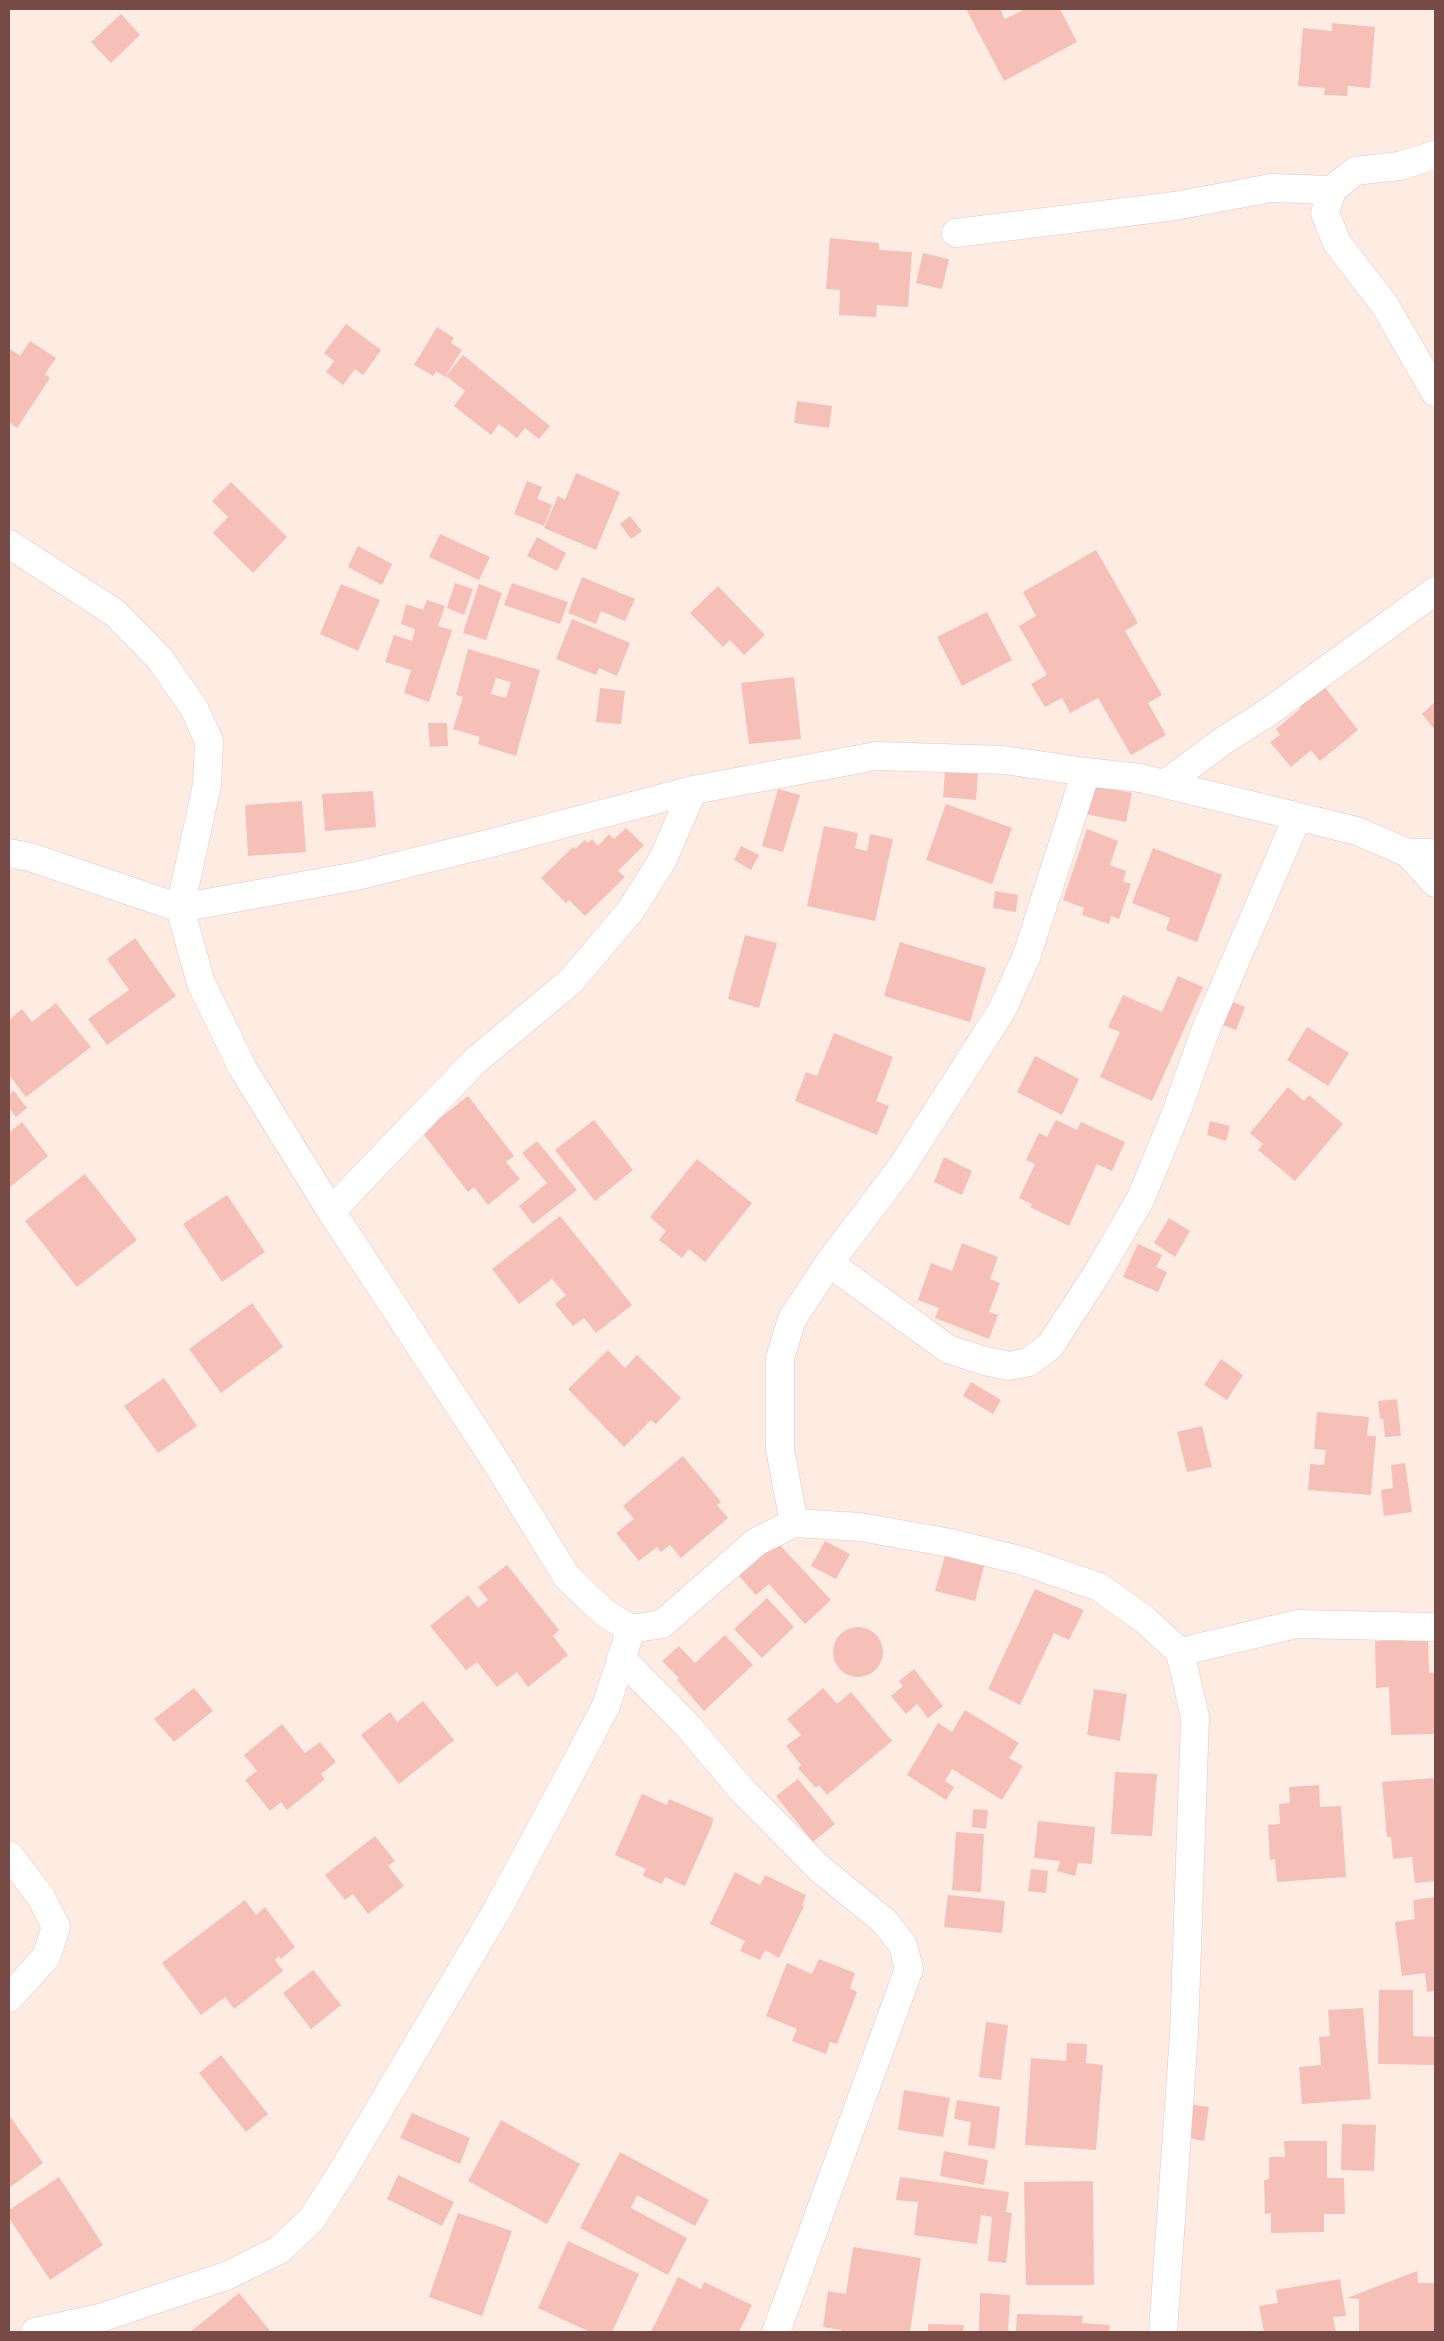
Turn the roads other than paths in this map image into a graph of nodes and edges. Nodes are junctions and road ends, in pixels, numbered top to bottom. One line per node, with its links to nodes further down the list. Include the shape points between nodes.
1 (1435, 155): 2 (street, via 1399,166 1355,171)
2 (1332, 190): 3 (street, via 1271,188 1175,206); 4 (street, via 1324,213 1337,244 1384,304)
3 (956, 233)
4 (1435, 392)
5 (9, 544): 15 (street, via 115,614 160,659 194,708 209,741 207,784)
6 (1435, 591): 8 (street)
7 (1086, 772): 8 (street); 9 (street, via 1004,760 876,756); 17 (street, via 1027,954 1002,1010 901,1168)
8 (1165, 784): 10 (street)
9 (693, 790): 15 (street, via 366,873); 16 (street, via 663,859 631,910 571,981 475,1061)
10 (1297, 818): 12 (street, via 1357,831); 17 (street, via 1204,1034 1141,1198 1050,1346 1029,1362 1009,1366 948,1349)
11 (9, 853): 15 (street, via 30,857)
12 (1408, 853): 13 (street); 14 (street)
13 (1435, 853)
14 (1435, 883)
15 (180, 908): 16 (street, via 201,983 243,1070)
16 (331, 1212): 20 (street, via 491,1454 567,1577 604,1613)
17 (829, 1263): 18 (street, via 792,1319 780,1358 780,1450)
18 (794, 1522): 20 (street, via 756,1542 662,1624); 21 (street, via 860,1527 951,1543 1023,1561 1099,1587 1145,1620)
19 (1435, 1627): 21 (street, via 1297,1624)
20 (631, 1629): 22 (street)
21 (1180, 1652): 27 (street, via 1195,1717 1184,2034)
22 (621, 1658): 25 (street, via 606,1706 496,1912 311,2220 279,2250 226,2276 100,2318); 26 (street, via 688,1726 742,1790 819,1868 884,1921 903,1945 909,1969)
23 (9, 1855): 24 (street, via 41,1896 56,1928 46,1957)
24 (9, 1998)
25 (35, 2332)
26 (776, 2332)
27 (1164, 2332)

